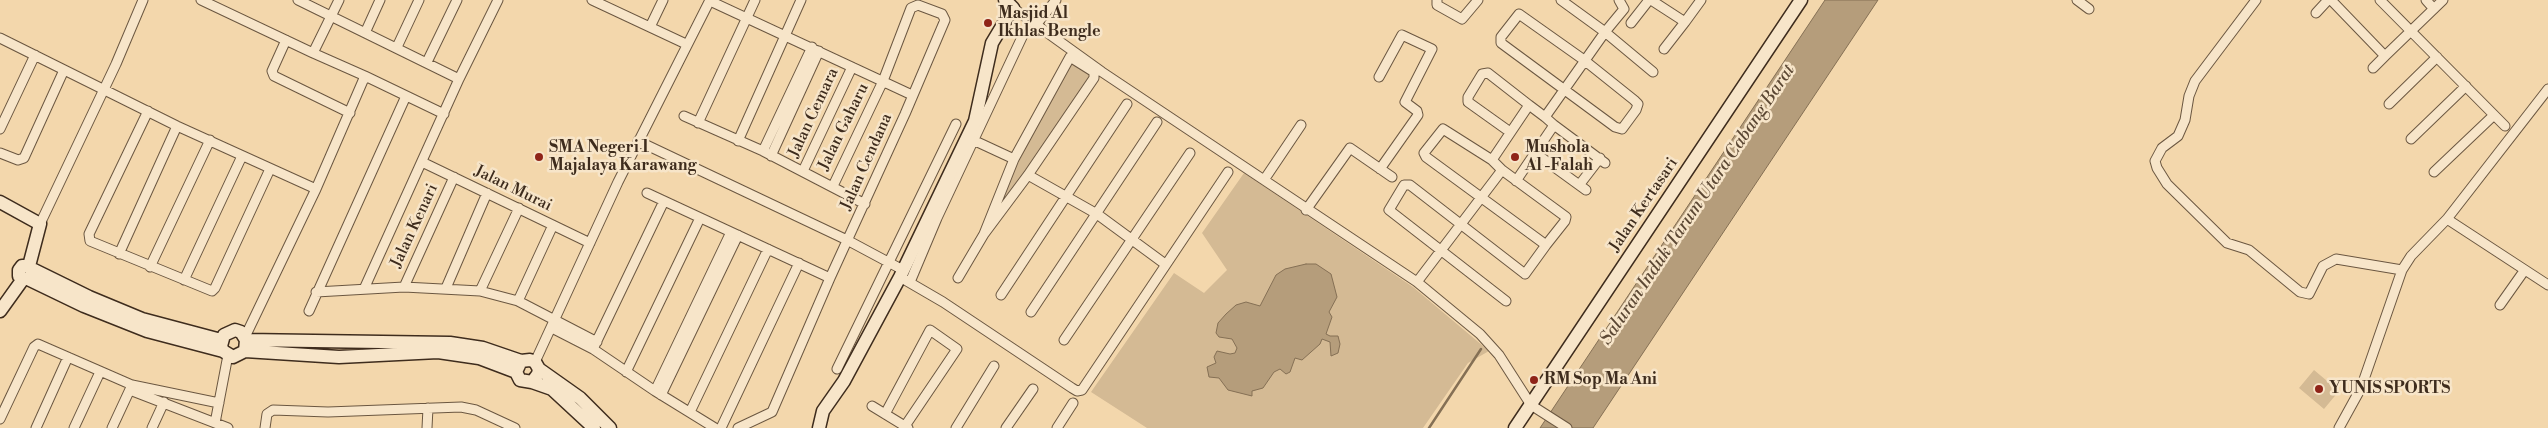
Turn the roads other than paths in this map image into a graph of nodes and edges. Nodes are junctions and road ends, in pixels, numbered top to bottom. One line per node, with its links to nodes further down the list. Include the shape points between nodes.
1 (143, 0): 64 (street)
2 (201, 0): 43 (street)
3 (300, 0): 32 (street)
4 (339, 0): 32 (street)
5 (380, 0): 40 (street)
6 (419, 0): 46 (street)
7 (457, 0): 54 (street)
8 (498, 0): 61 (street)
9 (592, 0): 37 (street)
10 (663, 0): 37 (street)
11 (710, 0): 33 (street); 45 (street)
12 (755, 0): 33 (street)
13 (801, 0): 41 (street)
14 (1056, 0): 36 (street)
15 (1437, 0): 16 (street, via 1437,5 1462,19)
16 (1478, 0)
17 (1561, 0): 39 (street)
18 (1619, 0): 39 (street, via 1624,9)
19 (1650, 0): 34 (street); 35 (street)
20 (1701, 0): 34 (street)
21 (1801, 0): 182 (street, Jalan Kertasari)
22 (2077, 0): 29 (street)
23 (2256, 0): 142 (street, via 2194,81 2185,120 2178,136 2162,148 2156,161 2157,168 2167,184 2227,243 2249,250 2300,292 2309,294 2323,266 2336,259)
24 (2330, 0): 31 (street); 51 (street)
25 (2380, 0): 38 (street)
26 (2426, 0): 30 (street)
27 (2443, 0): 30 (street)
28 (1009, 4): 36 (street); 145 (street, via 992,42 975,121)
29 (2089, 9)
30 (2434, 9): 38 (street)
31 (2316, 13)
32 (331, 17): 40 (street); 49 (street)
33 (747, 17): 41 (street); 79 (street)
34 (1685, 22): 48 (street)
35 (1631, 23)
36 (1036, 25): 110 (street)
37 (650, 27): 45 (street)
38 (2411, 31): 51 (street); 52 (street)
39 (1605, 32): 53 (street); 58 (street)
40 (365, 33): 46 (street)
41 (786, 35): 47 (street); 89 (street)
42 (1023, 35): 90 (street)
43 (286, 40): 49 (street); 73 (street, via 272,71 274,76)
44 (1, 41): 50 (street)
45 (686, 44): 91 (street)
46 (397, 47): 54 (street)
47 (816, 49): 55 (street); 92 (street); 97 (street)
48 (1664, 49)
49 (313, 53): 59 (street)
50 (35, 55): 57 (street); 85 (street)
51 (2385, 56): 56 (street)
52 (2437, 57): 63 (street); 70 (street)
53 (1584, 60): 65 (street); 65 (street, via 1638,104 1622,129 1615,128); 65 (street, via 1524,15 1516,15 1501,37 1501,44)
54 (427, 62): 61 (street)
55 (852, 67): 62 (street); 104 (street, Jalan Cemara)
56 (2373, 68)
57 (64, 70): 64 (street); 93 (street, via 24,158 18,160)
58 (1653, 72)
59 (365, 76): 68 (street); 73 (street)
60 (1380, 78): 102 (street, via 1402,35 1432,49 1405,102 1418,115)
61 (459, 79): 74 (street)
62 (883, 81): 67 (street); 67 (street, Jalan Gaharu, via 911,8 918,5 942,14 945,20); 112 (street, Jalan Gaharu)
63 (2466, 86): 75 (street); 87 (street)
64 (104, 89): 72 (street); 127 (street)
65 (1563, 89): 77 (street)
66 (2548, 89): 125 (street)
67 (912, 95): 120 (street, Jalan Cendana)
68 (406, 96): 74 (street); 155 (street)
69 (1127, 104): 116 (street)
70 (2390, 104)
71 (1530, 105): 77 (street); 86 (street); 86 (street, via 1488,74 1482,74 1468,102)
72 (148, 111): 82 (street); 137 (street, via 88,237 90,241)
73 (350, 114): 113 (street)
74 (444, 114): 100 (street)
75 (2494, 115): 84 (street); 106 (street)
76 (684, 116): 79 (street)
77 (1545, 117): 81 (street)
78 (1157, 122): 123 (street)
79 (698, 123): 89 (street)
80 (956, 124): 138 (street)
81 (1554, 125): 95 (street); 95 (street, via 1602,160 1583,187)
82 (177, 126): 88 (street); 137 (street)
83 (1301, 126): 110 (street)
84 (2505, 126)
85 (0, 129)
86 (1510, 132): 99 (street)
87 (2410, 139)
88 (210, 140): 96 (street); 141 (street)
89 (738, 140): 92 (street)
90 (973, 140): 98 (street); 145 (street)
91 (638, 142): 132 (street); 133 (street)
92 (762, 151): 97 (street)
93 (0, 153)
94 (1190, 153): 131 (street)
95 (1535, 153): 111 (street)
96 (242, 156): 101 (street); 148 (street)
97 (771, 156): 104 (street)
98 (1014, 159): 107 (street, via 1068,59 1094,72 1094,78); 130 (street)
99 (1492, 160): 103 (street); 117 (street, via 1443,129 1424,154)
100 (422, 162): 108 (street, Jalan Murai); 153 (street)
101 (270, 169): 113 (street); 148 (street, via 215,288 208,290)
102 (1380, 169): 109 (street); 122 (street, via 1350,148)
103 (1502, 170): 111 (street); 117 (street)
104 (804, 171): 112 (street)
105 (1228, 172): 140 (street)
106 (2434, 172)
107 (1028, 175): 116 (street); 130 (street)
108 (454, 177): 114 (street, Jalan Murai); 151 (street, Jalan Kenari)
109 (1392, 177)
110 (1264, 180): 122 (street)
111 (1516, 180): 134 (street, via 1566,217)
112 (832, 186): 120 (street)
113 (316, 189): 165 (street)
114 (487, 192): 121 (street, Jalan Murai); 152 (street)
115 (647, 194): 118 (street)
116 (1066, 196): 123 (street); 156 (street)
117 (1483, 198): 126 (street); 134 (street)
118 (664, 201): 124 (street); 166 (street)
119 (0, 202): 127 (street)
120 (865, 204): 132 (street, Jalan Cendana)
121 (519, 208): 128 (street, Jalan Murai); 154 (street)
122 (1306, 210): 149 (street)
123 (1097, 214): 131 (street); 162 (street)
124 (700, 218): 129 (street); 173 (street)
125 (2446, 219): 142 (street); 143 (street)
126 (1461, 223): 134 (street, via 1524,274); 136 (street); 136 (street, via 1410,185 1404,185 1389,207 1390,212)
127 (40, 224): 144 (street)
128 (553, 225): 133 (street, Jalan Murai); 157 (street)
129 (734, 234): 135 (street); 178 (street)
130 (984, 234): 147 (street)
131 (1132, 239): 140 (street); 164 (street)
132 (847, 240): 138 (street); 146 (street, Jalan Cendana)
133 (590, 243): 163 (street)
134 (1546, 245)
135 (768, 249): 139 (street); 186 (street)
136 (1440, 252): 149 (street); 158 (street)
137 (119, 254): 141 (street)
138 (889, 261): 145 (street); 171 (street)
139 (799, 263): 146 (street); 202 (street)
140 (1165, 264): 145 (street, via 1082,390 1077,391)
141 (150, 267): 148 (street)
142 (2402, 270): 212 (street, via 2361,388)
143 (2524, 271): 150 (street); 159 (street)
144 (28, 273): 160 (street); 167 (street, via 114,313)
145 (904, 276): 174 (street)
146 (830, 278): 203 (street, Jalan Cendana, via 772,412)
147 (958, 278)
148 (184, 280)
149 (1417, 282): 182 (street, via 1480,334 1499,355)
150 (2548, 284)
151 (404, 287): 152 (street); 153 (street)
152 (446, 288): 154 (street)
153 (364, 289): 155 (street)
154 (480, 291): 157 (street)
155 (316, 292): 161 (street)
156 (1001, 295)
157 (518, 300): 163 (street)
158 (1506, 301)
159 (2500, 305)
160 (0, 311)
161 (309, 311)
162 (1031, 312)
163 (554, 324): 166 (street); 169 (street, via 543,336)
164 (1064, 340)
165 (245, 343): 167 (street, via 239,356); 167 (street, via 235,330 224,334); 169 (street, via 339,357 438,347 480,358)
166 (595, 345): 173 (street)
167 (224, 349): 180 (street)
168 (68, 357): 172 (street); 188 (street, via 36,345); 191 (street)
169 (528, 365): 175 (street, via 538,374); 175 (street, via 520,380); 200 (street, via 580,398)
170 (994, 366): 207 (street)
171 (837, 369)
172 (100, 372): 176 (street); 192 (street)
173 (626, 372): 178 (street)
174 (844, 381): 185 (street); 206 (street)
175 (532, 382): 199 (street, via 552,390)
176 (131, 388): 179 (street); 180 (street); 193 (street)
177 (1033, 389): 208 (street)
178 (658, 393): 186 (street)
179 (164, 402): 189 (street); 194 (street)
180 (219, 403): 189 (street)
181 (1073, 404): 209 (street)
182 (1530, 404): 210 (street, Jalan Kertasari); 211 (street)
183 (872, 406): 187 (street)
184 (428, 408): 196 (street, via 328,412 273,410 267,414); 197 (street); 198 (street, via 476,410)
185 (823, 411): 204 (street); 205 (street)
186 (690, 412): 201 (street)
187 (885, 414): 190 (street); 190 (street, via 930,330 957,349)
188 (0, 419)
189 (215, 423): 195 (street)
190 (906, 427)
191 (36, 428)
192 (74, 428)
193 (112, 428)
194 (152, 428)
195 (228, 428)
196 (265, 428)
197 (427, 428)
198 (515, 428)
199 (594, 428)
200 (610, 428)
201 (714, 428)
202 (721, 428)
203 (738, 428)
204 (811, 428)
205 (819, 428)
206 (828, 428)
207 (956, 428)
208 (1006, 428)
209 (1057, 428)
210 (1515, 428)
211 (1567, 428)
212 (2339, 428)

